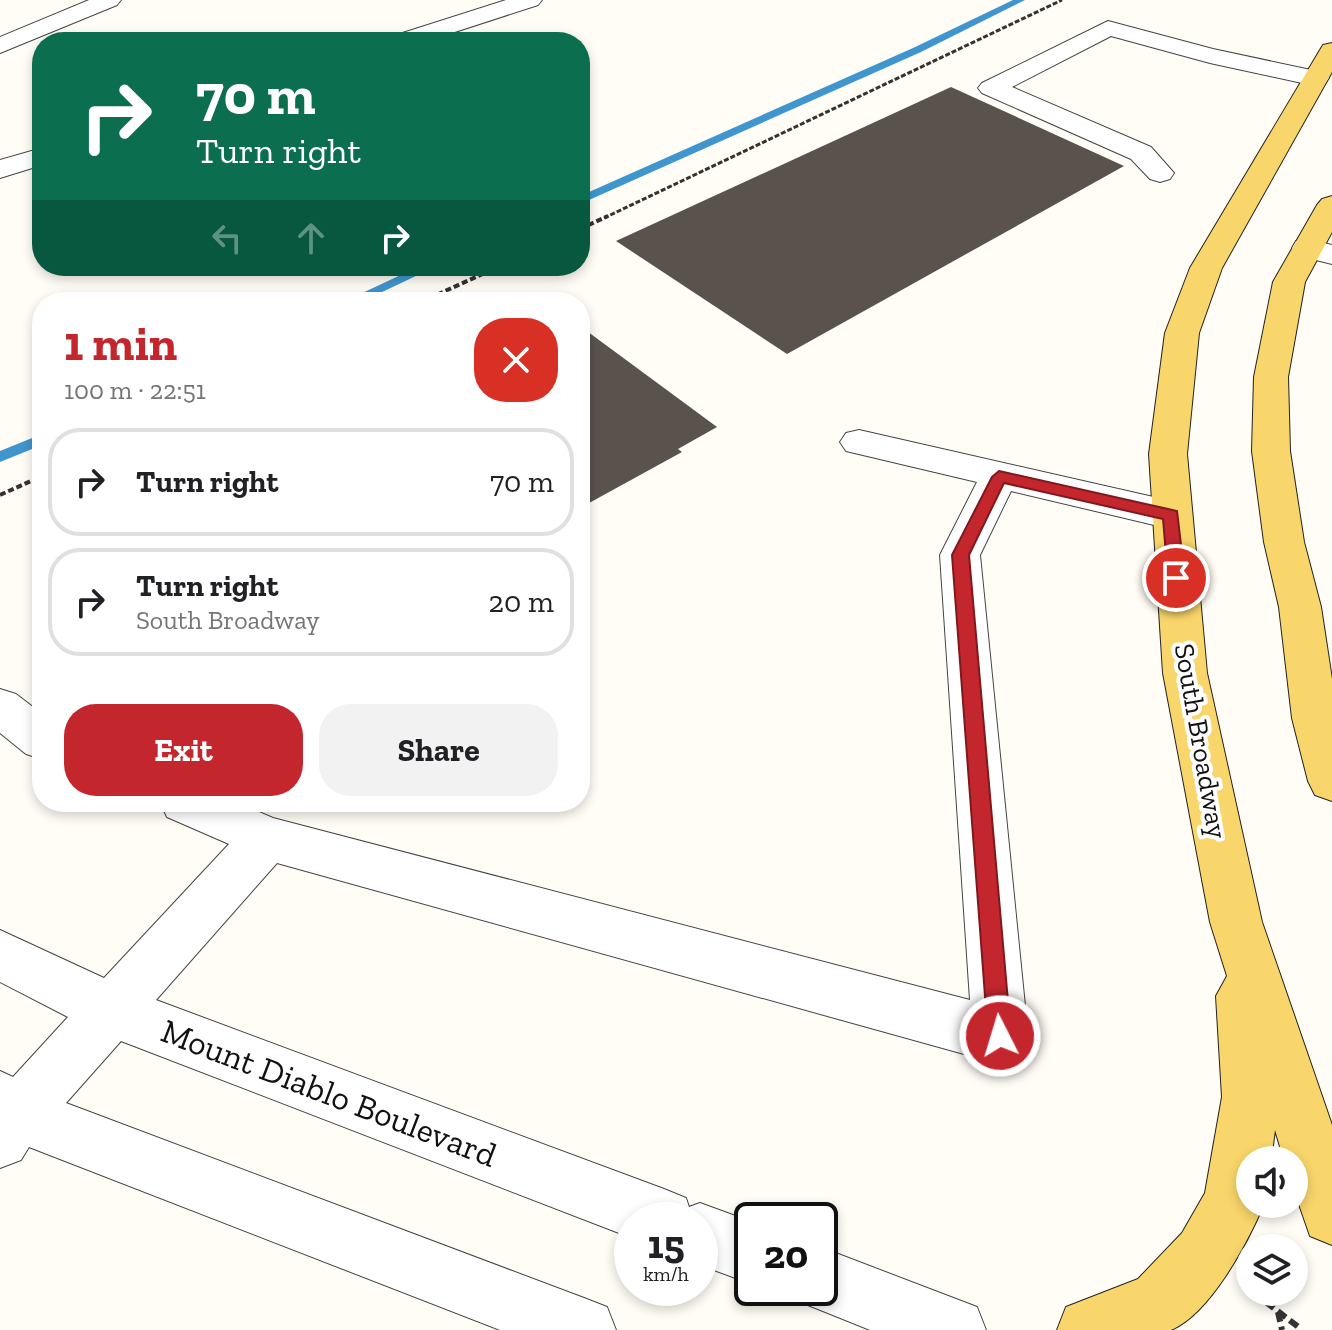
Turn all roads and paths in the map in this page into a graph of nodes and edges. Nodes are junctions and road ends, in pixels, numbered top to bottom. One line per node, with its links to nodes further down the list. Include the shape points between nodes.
1 (109, 0): 7 (street)
2 (530, 0): 8 (street)
3 (1062, 0): 15 (path)
4 (1128, 11): 5 (street)
5 (1157, 17)
6 (32, 32): 9 (street)
7 (33, 32)
8 (430, 32)
9 (0, 46)
10 (1320, 58): 13 (street, via 1210,56 1108,28 991,88 1141,153); 23 (main road, South Broadway, via 1206,268 1182,333 1168,454)
11 (32, 159): 12 (street)
12 (0, 169)
13 (1160, 173)
14 (1332, 205): 16 (main road)
15 (590, 224)
16 (1319, 251): 26 (main road, via 1289,282 1280,318 1271,377 1271,451 1315,718)
17 (478, 276): 18 (path)
18 (443, 292)
19 (859, 442): 20 (street)
20 (999, 477): 23 (street); 28 (street, via 960,555 1000,1036)
21 (32, 481): 22 (path)
22 (0, 495)
23 (1171, 515): 29 (main road, South Broadway, via 1185,673)
24 (0, 707): 25 (street)
25 (32, 732)
26 (1332, 781)
27 (207, 812): 28 (street)
28 (267, 838): 31 (street)
29 (1236, 922): 34 (main road, South Broadway); 41 (main road, via 1251,1097 1234,1202 1204,1255 1159,1303)
30 (0, 955): 31 (street, Mount Diablo Boulevard)
31 (111, 1010): 32 (street); 33 (street, Mount Diablo Boulevard)
32 (6, 1117): 39 (street)
33 (617, 1202)
34 (1332, 1214)
35 (838, 1286): 40 (street)
36 (1270, 1306): 37 (path)
37 (1278, 1312): 38 (path); 42 (path)
38 (1301, 1329)
39 (584, 1330)
40 (954, 1330)
41 (1089, 1330)
42 (1282, 1330)

